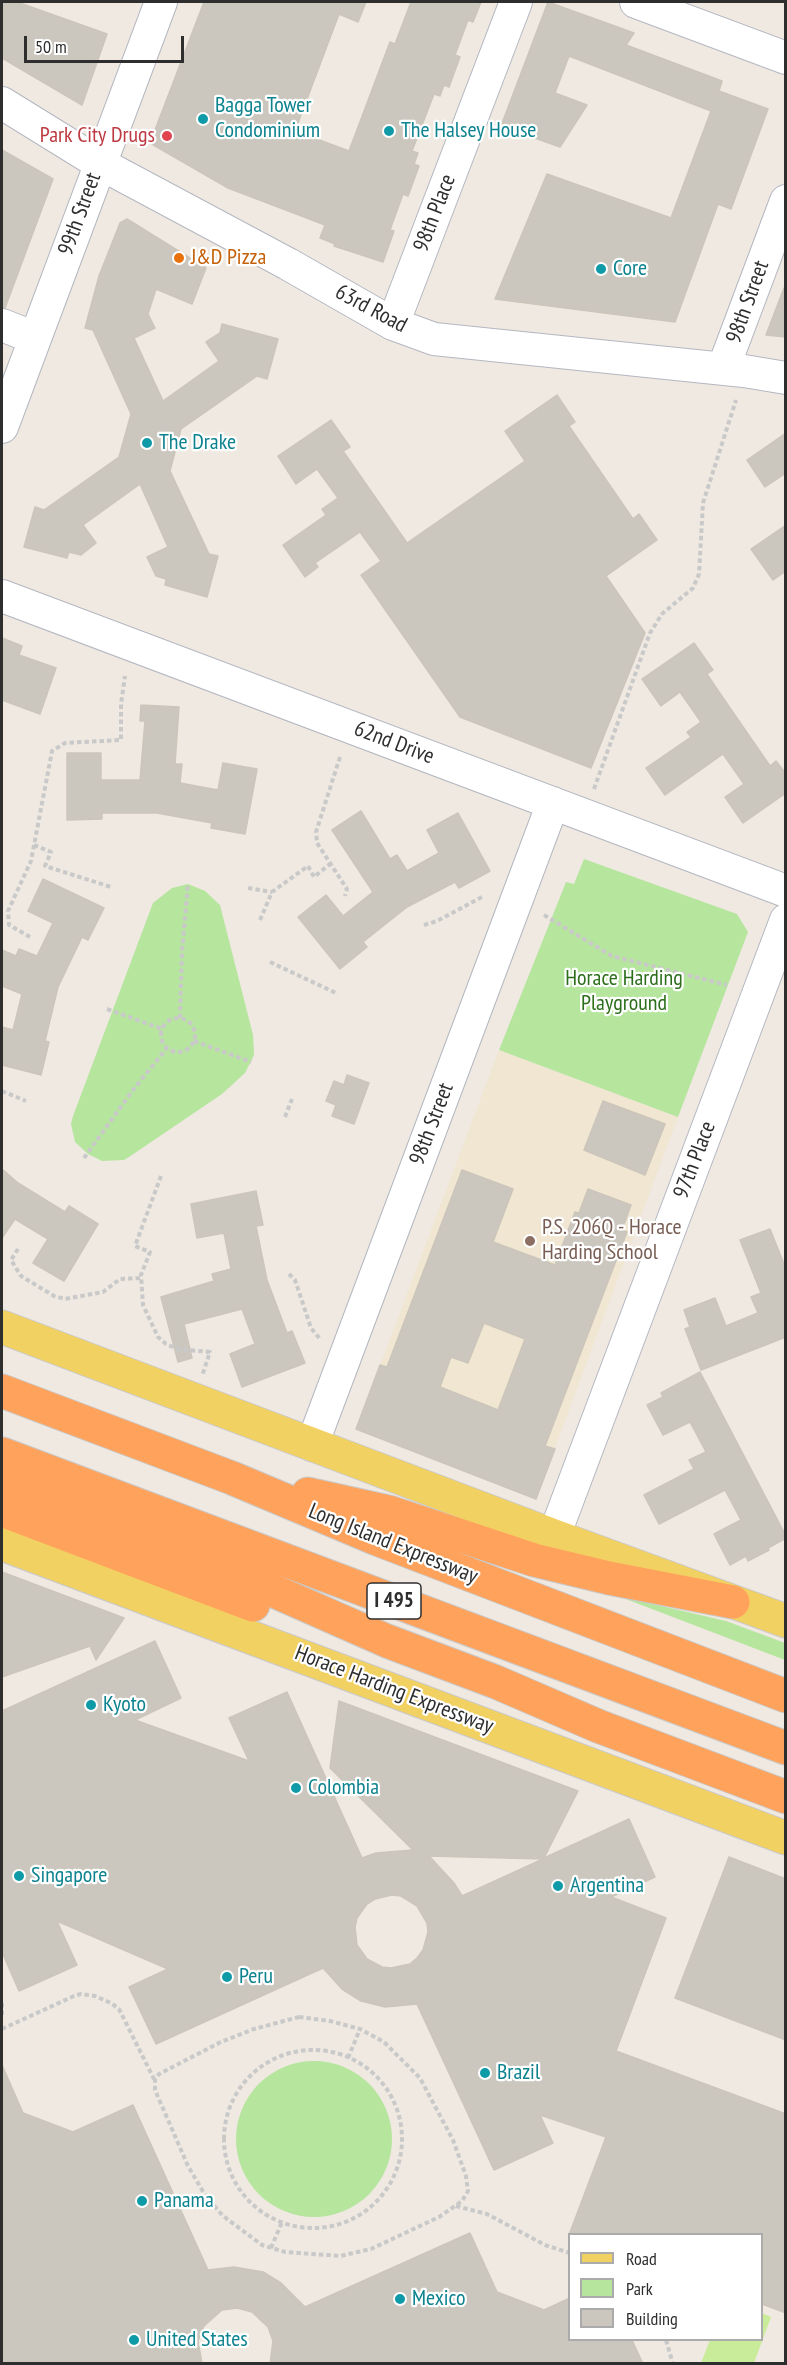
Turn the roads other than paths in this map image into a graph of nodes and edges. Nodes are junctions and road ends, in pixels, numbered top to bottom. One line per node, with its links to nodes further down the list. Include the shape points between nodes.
1 (161, 2): 6 (street, 99th Street)
2 (516, 2): 8 (street, 98th Place)
3 (636, 2): 4 (street)
4 (786, 58)
5 (2, 103): 6 (street, 63rd Road)
6 (99, 163): 8 (street, 63rd Road); 10 (street, 99th Street)
7 (786, 201): 11 (street, 98th Street)
8 (393, 324): 11 (street, 63rd Road, via 434,339)
9 (2, 325): 10 (street)
10 (35, 338): 13 (street, 99th Street)
11 (723, 369): 12 (street, 63rd Road)
12 (786, 378)
13 (2, 427)
14 (2, 596): 15 (street, 62nd Drive)
15 (553, 803): 16 (street, 62nd Drive); 20 (street, 98th Street)
16 (786, 891)
17 (786, 920): 25 (street, 97th Place)
18 (2, 1327): 20 (main road)
19 (2, 1391): 22 (highway, Long Island Expressway / I 495)
20 (312, 1445): 25 (main road)
21 (2, 1454): 31 (highway, I 495)
22 (232, 1478): 27 (highway, via 388,1512 534,1560); 29 (highway, Long Island Expressway / I 495, via 388,1544)
23 (2, 1479): 30 (highway, via 156,1539 300,1605)
24 (2, 1510): 30 (highway, via 494,1694)
25 (554, 1536): 27 (main road)
26 (2, 1544): 33 (main road, Horace Harding Expressway)
27 (733, 1602): 28 (main road)
28 (786, 1621)
29 (786, 1696)
30 (598, 1726): 32 (highway)
31 (786, 1748)
32 (786, 1797)
33 (786, 1838)

